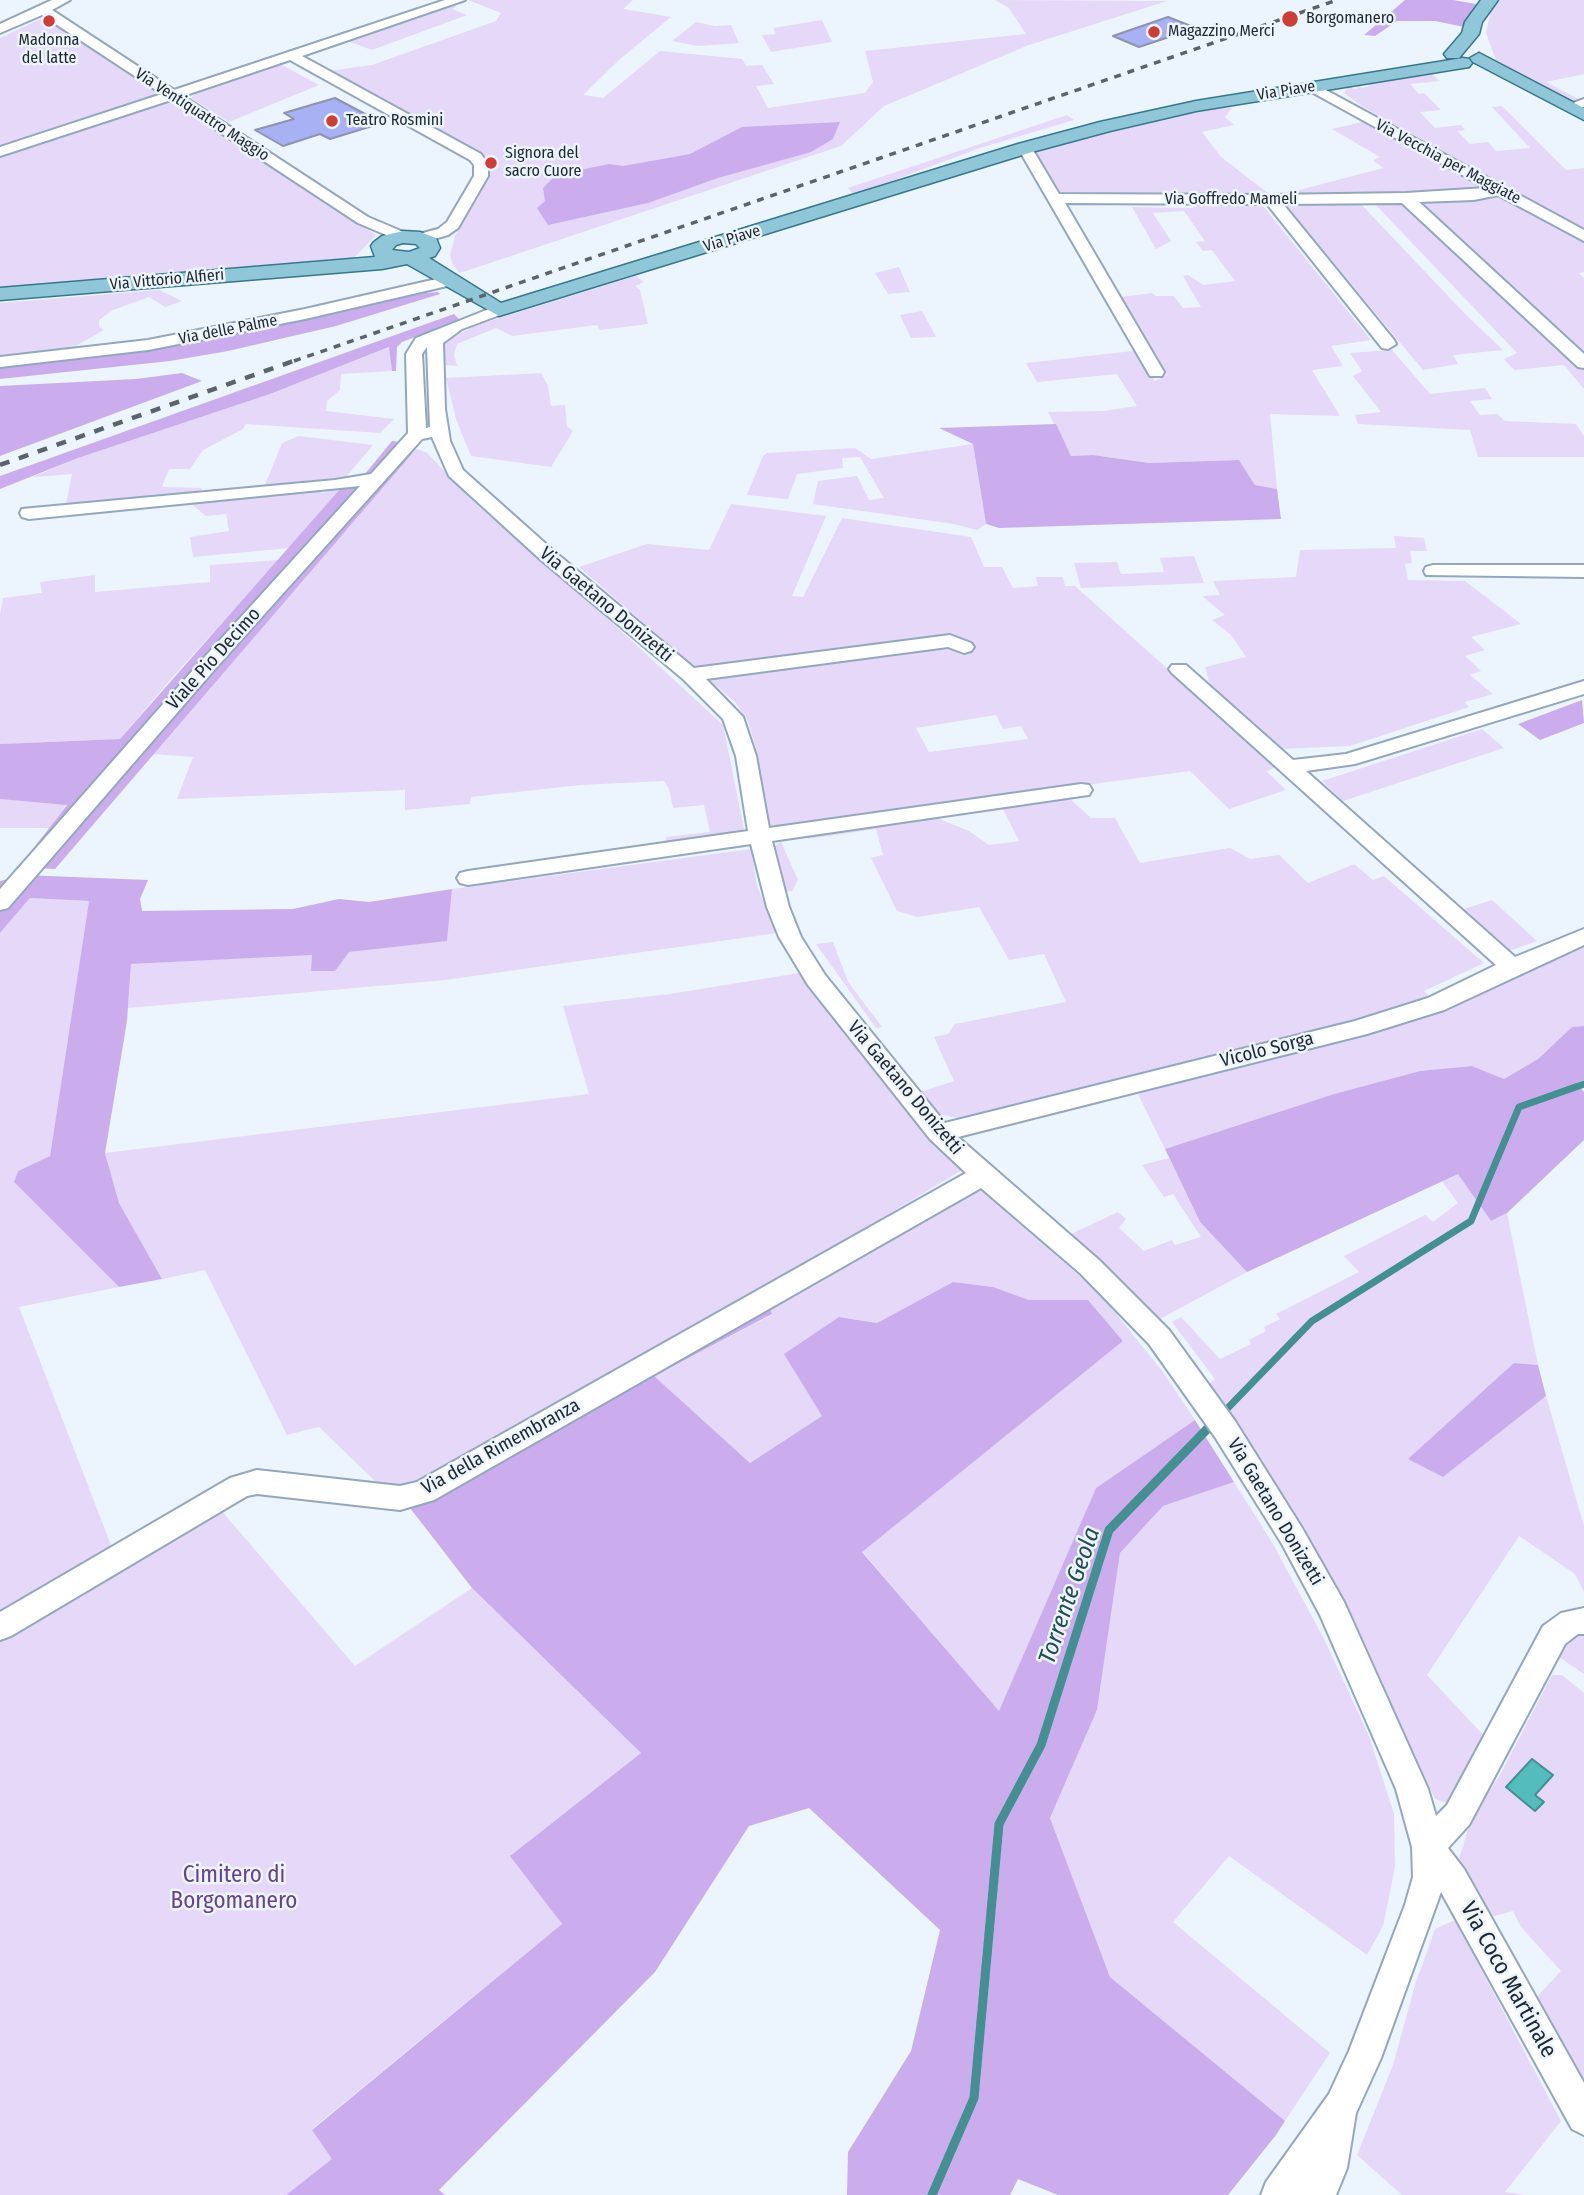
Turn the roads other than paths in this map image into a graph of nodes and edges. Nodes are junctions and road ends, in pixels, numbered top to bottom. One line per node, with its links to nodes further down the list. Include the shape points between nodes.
1 (63, 0): 4 (street)
2 (458, 0): 6 (street)
3 (1490, 0): 7 (main road, via 1474,22)
4 (42, 9): 5 (street); 9 (street, Via Ventiquattro Maggio)
5 (0, 29)
6 (292, 56): 9 (street); 18 (street, via 477,157 481,176 453,225)
7 (1465, 58): 8 (main road, Via Piave); 10 (main road)
8 (1313, 87): 11 (main road, Via Piave, via 1161,113); 13 (street, Via Vecchia per Maggiate)
9 (173, 96): 12 (street); 18 (street, Via Ventiquattro Maggio)
10 (1579, 108)
11 (1025, 148): 14 (street); 23 (main road, Via Piave)
12 (0, 152)
13 (1500, 190): 15 (street, Via Goffredo Mameli); 17 (street, Via Vecchia per Maggiate)
14 (1055, 198): 16 (street, Via Goffredo Mameli); 27 (street)
15 (1406, 198): 16 (street, Via Goffredo Mameli); 26 (street)
16 (1271, 200): 24 (street)
17 (1584, 236)
18 (404, 243): 19 (main road, via 423,254); 19 (main road, via 387,256); 20 (main road); 21 (main road)
19 (406, 258): 20 (main road); 21 (main road)
20 (333, 265): 22 (main road, Via Vittorio Alfieri)
21 (450, 278): 23 (main road); 25 (street, Via delle Palme, via 305,314 148,345)
22 (0, 294)
23 (499, 310): 28 (street, Via Gaetano Donizetti, via 442,334 435,342 435,401)
24 (1388, 344)
25 (0, 362)
26 (1584, 363)
27 (1156, 372)
28 (428, 432): 29 (street, Viale Pio Decimo); 35 (street, Via Gaetano Donizetti, via 474,492)
29 (377, 478): 30 (street); 41 (street, Viale Pio Decimo)
30 (29, 513)
31 (1433, 571): 32 (street)
32 (1584, 571)
33 (964, 647): 35 (street, via 950,641)
34 (1180, 669): 37 (street)
35 (690, 675): 39 (street, Via Gaetano Donizetti, via 733,717 747,756)
36 (1584, 687): 37 (street, via 1348,760)
37 (1289, 767): 43 (street)
38 (1081, 790): 39 (street)
39 (760, 837): 40 (street); 44 (street, Via Gaetano Donizetti, via 778,907 816,980)
40 (468, 878)
41 (0, 904)
42 (1584, 936): 43 (street, Vicolo Sorga)
43 (1512, 967): 44 (street, Vicolo Sorga, via 1436,1004 1359,1028)
44 (939, 1133): 45 (street, Via Gaetano Donizetti)
45 (983, 1175): 47 (street, Via della Rimembranza, via 424,1492 400,1498 257,1482 240,1486); 48 (street, Via Gaetano Donizetti, via 1124,1299 1159,1337 1225,1429 1333,1611 1412,1788)
46 (1584, 1620): 48 (street, via 1572,1622 1554,1635 1458,1815)
47 (0, 1627)
48 (1428, 1847): 49 (street, Via Gaetano Donizetti, via 1429,1877 1421,1905 1364,2058); 50 (street, Via Coco Martinale, via 1452,1880)
49 (1341, 2106): 51 (street); 52 (street, via 1329,2168)
50 (1584, 2117)
51 (1279, 2195)
52 (1318, 2195)

